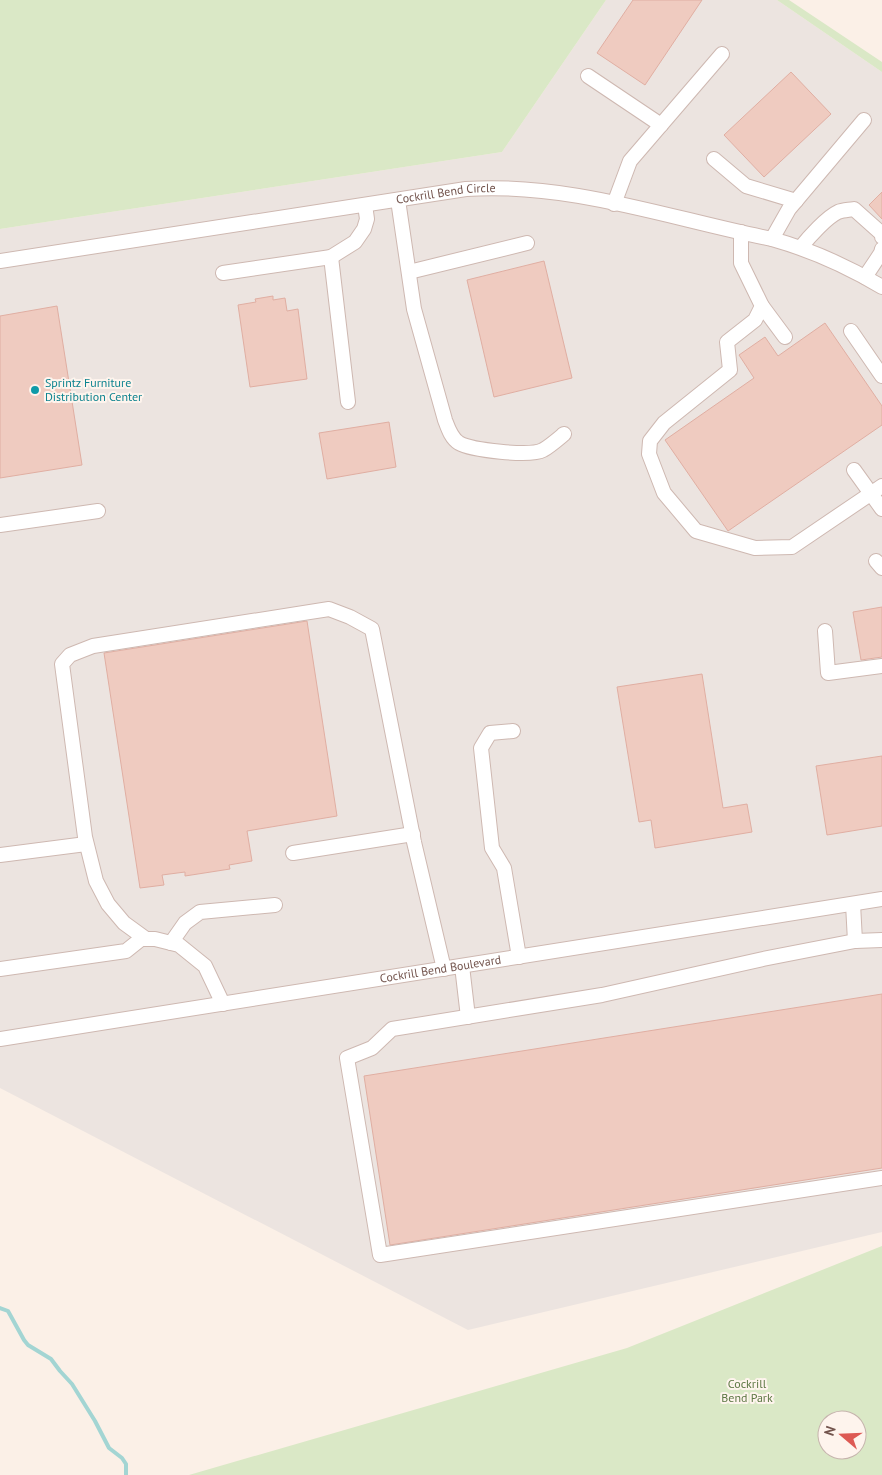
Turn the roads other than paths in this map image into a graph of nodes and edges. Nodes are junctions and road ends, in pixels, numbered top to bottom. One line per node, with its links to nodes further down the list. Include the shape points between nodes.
1 (722, 54): 4 (street)
2 (588, 76): 4 (street)
3 (864, 120): 7 (street)
4 (661, 125): 8 (street, via 630,161)
5 (714, 159): 7 (street, via 746,186)
6 (398, 200): 8 (street, Cockrill Bend Circle, via 466,189 510,187 552,191); 9 (street, Cockrill Bend Circle); 18 (street)
7 (796, 200): 12 (street)
8 (614, 204): 10 (street, Cockrill Bend Circle)
9 (365, 205): 16 (street, via 367,218 364,229 355,242); 17 (street, Cockrill Bend Circle)
10 (741, 232): 12 (street, Cockrill Bend Circle); 22 (street, via 741,263)
11 (882, 237): 14 (street, via 854,209 837,212)
12 (772, 239): 14 (street, Cockrill Bend Circle)
13 (527, 243): 18 (street)
14 (801, 247): 20 (street, Cockrill Bend Circle)
15 (882, 249): 20 (street)
16 (330, 257): 19 (street); 26 (street)
17 (0, 261)
18 (408, 272): 27 (street, via 414,309 445,420 458,443 517,454 542,451)
19 (223, 273)
20 (865, 277): 21 (street, Cockrill Bend Circle)
21 (882, 287)
22 (762, 306): 24 (street); 29 (street, via 755,320 727,342 730,370 664,423 650,441 649,454 664,494 696,531 755,548 792,547)
23 (851, 331): 25 (street)
24 (785, 337)
25 (882, 376)
26 (348, 402)
27 (564, 434)
28 (854, 470): 29 (street)
29 (877, 490): 30 (street)
30 (882, 509)
31 (98, 511): 32 (street)
32 (0, 525)
33 (825, 631): 34 (street, via 828,673)
34 (882, 666)
35 (513, 731): 47 (street, via 490,733 481,748 492,848 504,868)
36 (413, 834): 37 (street, via 372,629 329,609 93,646 70,655 62,664); 38 (street); 50 (street)
37 (86, 844): 39 (street); 43 (street, via 96,882 108,904 124,923)
38 (292, 853)
39 (0, 855)
40 (882, 899): 41 (street, Cockrill Bend Boulevard)
41 (853, 904): 45 (street); 47 (street, Cockrill Bend Boulevard)
42 (275, 905): 46 (street, via 200,912 185,923)
43 (146, 939): 46 (street); 49 (street, via 141,939 126,951)
44 (882, 940): 45 (street)
45 (855, 941): 52 (street, via 602,995)
46 (171, 943): 51 (street, via 204,966)
47 (519, 957): 48 (street, Cockrill Bend Boulevard)
48 (462, 966): 50 (street, Cockrill Bend Boulevard); 52 (street)
49 (0, 968)
50 (444, 969): 51 (street, Cockrill Bend Boulevard)
51 (223, 1004): 53 (street, Cockrill Bend Boulevard)
52 (468, 1017): 54 (street, via 392,1029 372,1048 347,1058 380,1255)
53 (0, 1039)
54 (882, 1178)

